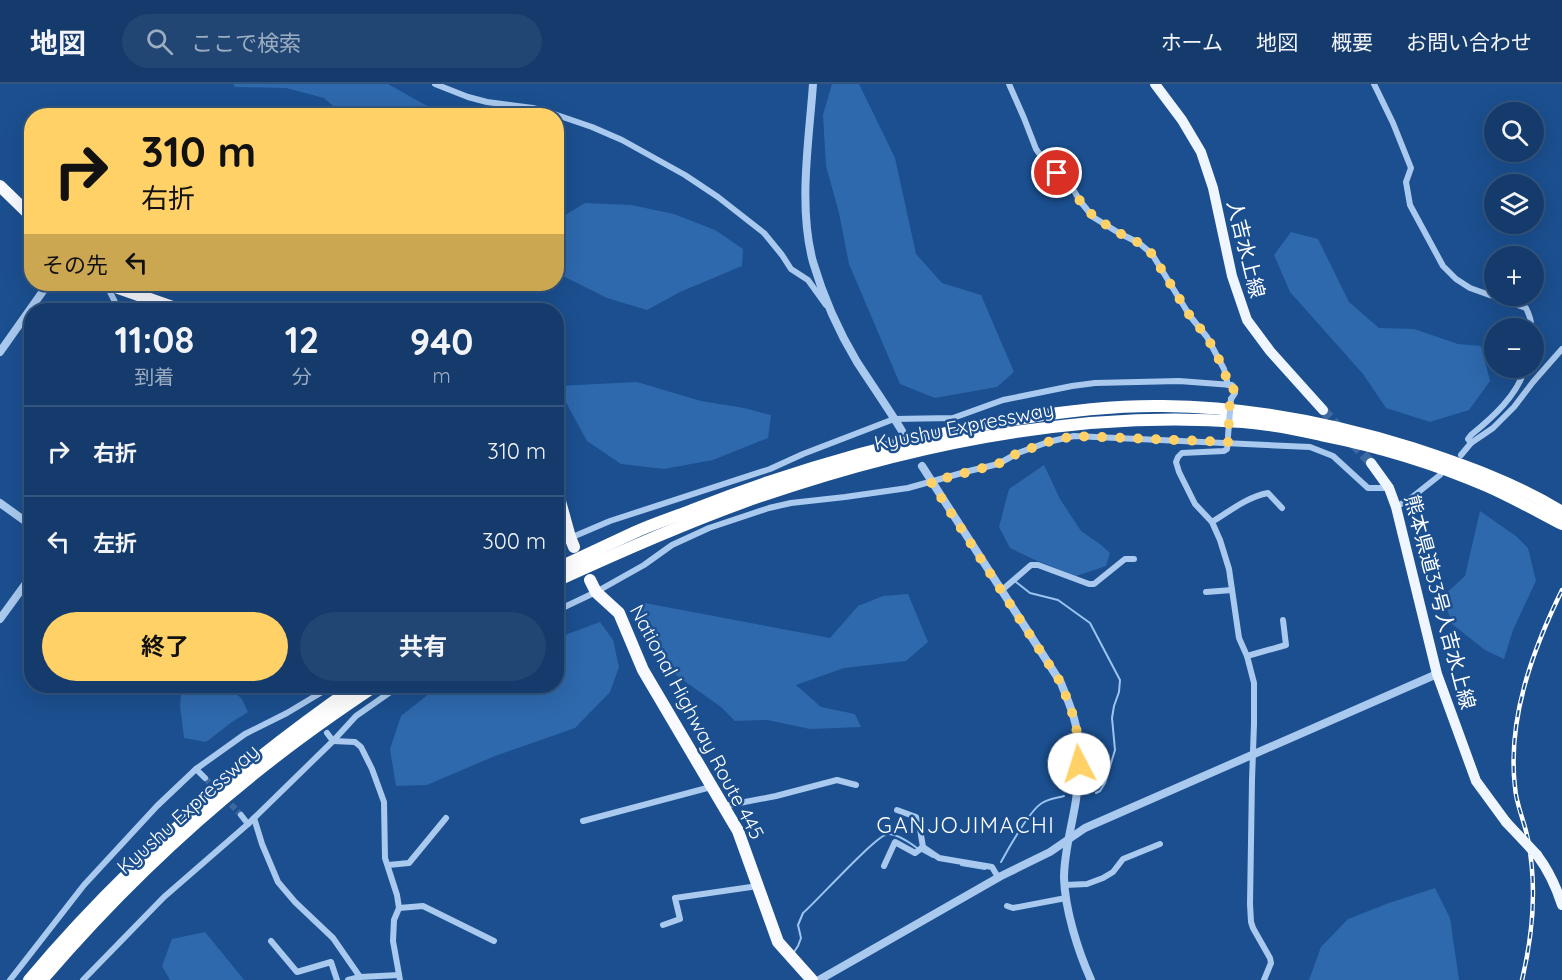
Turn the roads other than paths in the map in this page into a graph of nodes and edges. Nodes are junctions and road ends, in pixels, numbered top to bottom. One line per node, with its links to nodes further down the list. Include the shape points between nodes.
1 (435, 84): 6 (street, via 486,102)
2 (813, 84): 12 (street, via 806,176 807,223 813,261)
3 (1009, 84): 18 (street, via 1045,162 1070,184 1094,217 1152,254 1207,337)
4 (1155, 84): 19 (main road, 人吉水上線, via 1201,152 1247,320)
5 (1374, 84): 14 (street, via 1411,168 1406,182 1410,205 1443,266 1470,288 1526,308)
6 (533, 108)
7 (564, 118): 12 (street, via 622,140 718,197 764,233 791,269 808,280)
8 (0, 186): 9 (highway)
9 (24, 209)
10 (126, 291): 11 (highway)
11 (161, 303)
12 (831, 312): 20 (street, via 856,360)
13 (24, 318): 16 (street)
14 (1530, 318)
15 (1562, 348): 23 (street, via 1514,407)
16 (0, 352)
17 (1522, 378): 23 (street, via 1495,413 1471,435)
18 (1228, 385): 20 (street, via 1179,381 1095,383 1003,400 953,418); 22 (street, bridge, via 1234,388)
19 (1323, 410)
20 (894, 418): 21 (street); 38 (street, via 770,469 610,521)
21 (902, 431)
22 (1228, 439): 28 (street, via 1074,436 1018,453 998,464); 29 (street, via 1311,447 1333,456 1368,488); 36 (street, via 1224,451 1182,453 1176,462 1195,504)
23 (1471, 443): 24 (street)
24 (1461, 455)
25 (1371, 463): 29 (main road, 熊本県道33号人吉水上線)
26 (922, 466): 28 (street)
27 (1440, 475): 31 (street)
28 (931, 482): 43 (street, via 769,508 709,528 672,545 644,564); 45 (street)
29 (1389, 488): 31 (main road, 熊本県道33号人吉水上線)
30 (0, 503): 35 (street)
31 (1396, 507): 52 (main road, 熊本県道33号人吉水上線)
32 (1282, 508): 36 (street, via 1268,493 1249,499)
33 (1562, 512): 41 (highway, Kyushu Expressway, via 1458,463 1313,422 1243,411 1163,406 1106,409 1004,421 813,468 635,532)
34 (564, 514): 38 (highway)
35 (24, 520)
36 (1212, 522): 46 (street, via 1229,569)
37 (1562, 524): 42 (highway, Kyushu Expressway, via 1487,486 1365,444 1244,422 1106,421 1004,433 816,478 653,537)
38 (572, 542): 39 (street)
39 (564, 543)
40 (1134, 559): 45 (street, via 1125,559 1094,584 1030,565)
41 (564, 566)
42 (564, 577)
43 (593, 586): 48 (street); 65 (highway, National Highway Route 445, via 619,613 643,670)
44 (24, 587): 49 (street)
45 (1002, 590): 73 (street, via 1061,683 1076,723 1079,764)
46 (1232, 590): 47 (street); 51 (street, via 1239,638)
47 (1206, 592)
48 (564, 606)
49 (0, 619)
50 (1283, 620): 51 (street, via 1286,645)
51 (1247, 656): 99 (street, bridge, via 1254,683 1250,904 1253,928 1271,963)
52 (1437, 674): 73 (street, via 1085,828); 82 (main road, 熊本県道33号人吉水上線, bridge, via 1476,781 1549,871)
53 (320, 693): 57 (street)
54 (347, 693): 91 (highway, Kyushu Expressway, via 270,748 187,818 72,931)
55 (365, 693): 92 (highway, Kyushu Expressway, via 276,756 193,826 119,897)
56 (389, 693): 61 (street, via 356,716)
57 (317, 695): 58 (street)
58 (305, 702): 59 (street); 62 (street, via 246,734)
59 (310, 708)
60 (327, 733): 61 (street)
61 (333, 741): 69 (street); 76 (street, via 355,742 372,769 384,802)
62 (196, 769): 63 (street); 90 (street, via 84,885)
63 (205, 778)
64 (856, 784): 66 (street, via 837,780)
65 (712, 787): 66 (highway, National Highway Route 445); 71 (street)
66 (723, 806): 80 (highway, National Highway Route 445, via 738,831)
67 (897, 810): 75 (street, via 916,817)
68 (242, 815): 72 (street)
69 (254, 818): 72 (street); 88 (street, via 278,882 333,938)
70 (446, 818): 76 (street, via 409,863)
71 (583, 821)
72 (248, 824): 93 (street, via 164,897)
73 (1069, 840): 78 (street); 79 (street)
74 (1160, 844): 79 (street, via 1123,859 1103,878 1088,884)
75 (923, 846): 77 (street, via 915,853 896,842); 78 (street, via 939,858 992,867)
76 (388, 865): 84 (street)
77 (884, 866)
78 (998, 877): 97 (street)
79 (1065, 885): 81 (street)
80 (759, 886): 85 (street, via 675,898 680,919); 96 (highway, National Highway Route 445, via 778,942)
81 (1066, 898): 83 (street); 98 (street)
82 (1562, 905)
83 (1007, 906)
84 (399, 908): 87 (street, via 423,906); 89 (street, via 393,941)
85 (663, 924)
86 (271, 941): 94 (street, via 297,972 332,962)
87 (494, 941)
88 (360, 977): 89 (street); 95 (street)
89 (400, 978)
90 (10, 980)
91 (29, 980)
92 (42, 980)
93 (83, 980)
94 (337, 980)
95 (348, 980)
96 (812, 980)
97 (819, 980)
98 (1091, 980)
99 (1264, 980)

